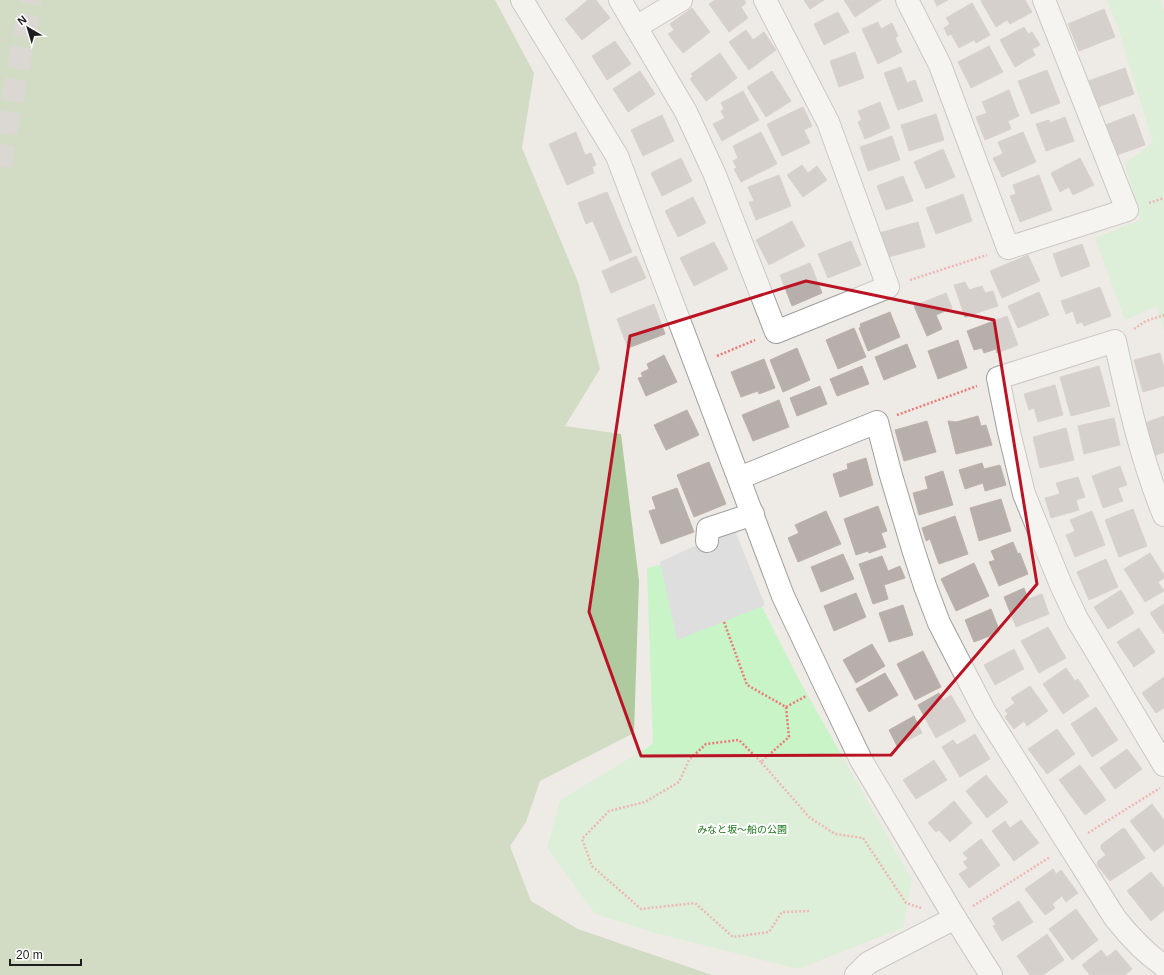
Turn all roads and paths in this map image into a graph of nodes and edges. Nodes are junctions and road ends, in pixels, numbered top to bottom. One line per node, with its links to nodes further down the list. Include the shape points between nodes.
1 (522, 0): 13 (street, via 617,156)
2 (620, 0): 7 (street)
3 (681, 0): 7 (street)
4 (765, 0): 9 (street, via 828,122)
5 (907, 0): 8 (street, via 940,65)
6 (1044, 0): 8 (street, via 1127,210)
7 (636, 27): 11 (street, via 686,112 715,175)
8 (1008, 248): 9 (path)
9 (888, 287): 11 (street)
10 (1164, 315): 12 (path, via 1146,320)
11 (776, 332): 13 (path)
12 (1115, 341): 14 (street); 18 (street, via 1131,412)
13 (695, 365): 16 (street)
14 (998, 378): 15 (path); 22 (street, via 1024,494 1061,586 1077,619)
15 (877, 422): 16 (street); 25 (street, via 925,586 958,662 985,712 1115,918 1131,939)
16 (739, 478): 17 (street)
17 (753, 514): 19 (street, via 708,529); 24 (street, via 783,596 861,760)
18 (1164, 515)
19 (707, 541)
20 (724, 622): 21 (path, via 747,685 786,707 789,737)
21 (761, 762): 23 (path, via 739,740 706,744 689,760 679,782 645,802 609,811 582,839 592,866 641,909 695,903 733,937 769,932 782,912); 24 (path, via 809,817 835,834 863,838 906,903)
22 (1164, 765)
23 (809, 911)
24 (955, 918): 26 (street, via 868,963); 27 (street)
25 (1164, 966)
26 (856, 975)
27 (991, 975)

